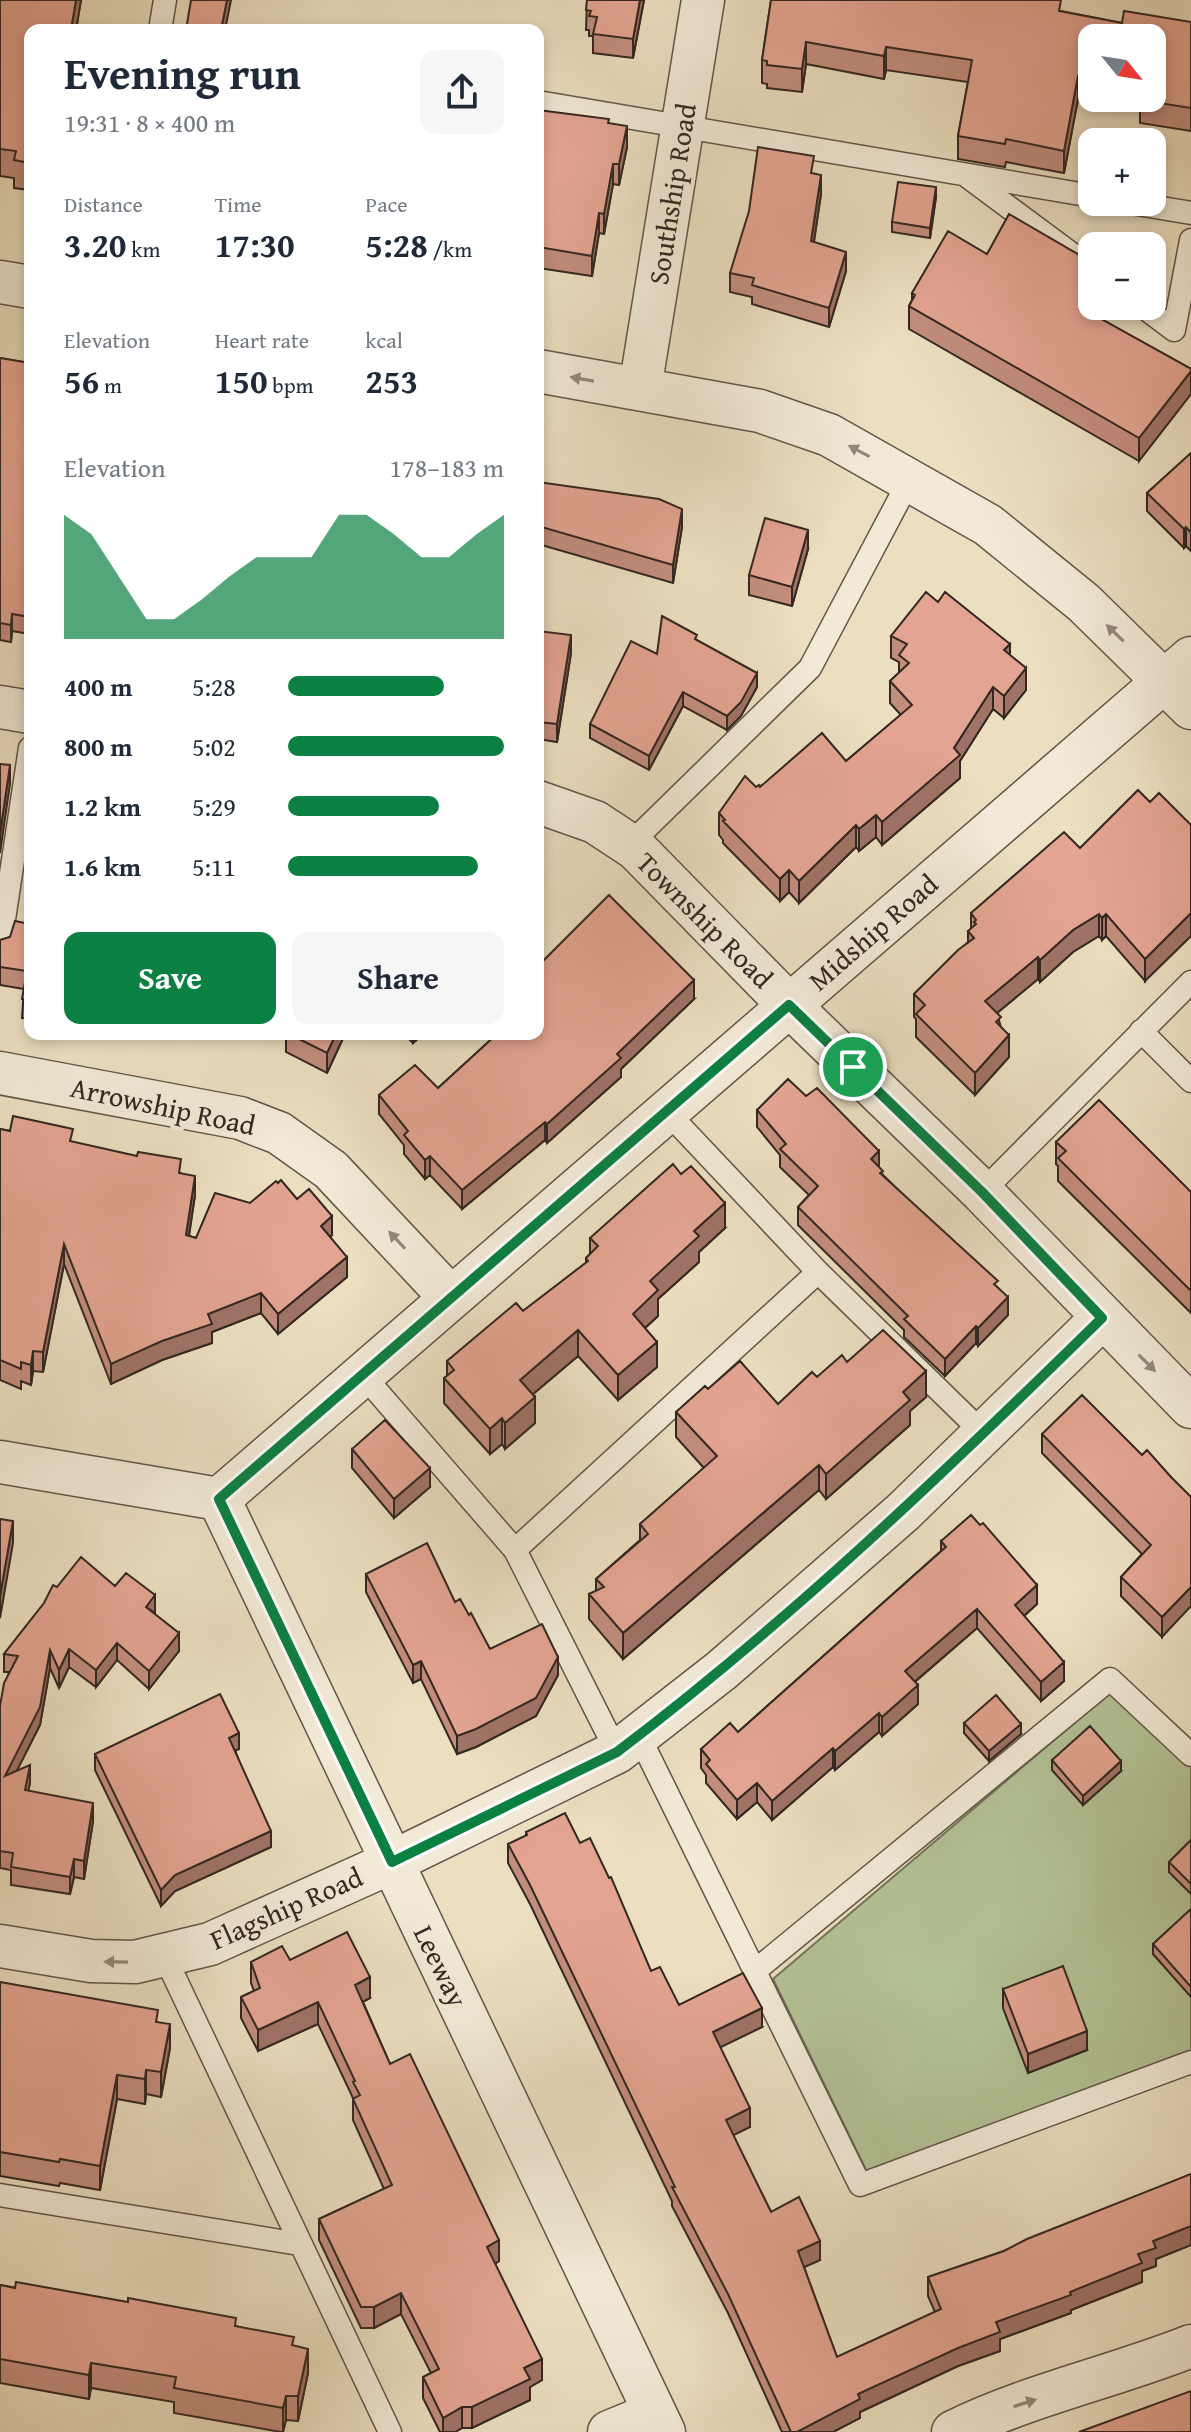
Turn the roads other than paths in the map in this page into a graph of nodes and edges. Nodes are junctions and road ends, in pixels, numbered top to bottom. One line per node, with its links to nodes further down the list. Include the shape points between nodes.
1 (165, 0): 3 (lane)
2 (703, 0): 5 (street, Southship Road)
3 (161, 24)
4 (544, 103): 5 (lane)
5 (683, 126): 6 (lane); 16 (street, Southship Road)
6 (965, 175): 7 (lane); 11 (lane)
7 (1078, 194)
8 (1166, 209): 9 (lane)
9 (1191, 213)
10 (1191, 240): 14 (lane, via 1174,330)
11 (1078, 259)
12 (0, 282): 13 (street)
13 (24, 286)
14 (1161, 320)
15 (544, 372): 16 (street, one-way to 15)
16 (640, 389): 17 (street, one-way to 16, via 829,435 760,411)
17 (910, 479): 18 (street, one-way to 17, via 988,525); 23 (lane, via 810,668)
18 (1182, 682): 26 (street, Midship Road)
19 (0, 707): 20 (street)
20 (24, 711)
21 (24, 788): 24 (lane)
22 (544, 804): 23 (street, Township Road, via 595,822)
23 (629, 845): 26 (street, Township Road)
24 (0, 946)
25 (1191, 982): 27 (lane)
26 (789, 1005): 30 (street, Midship Road); 31 (street, Township Road)
27 (1141, 1031): 29 (lane); 31 (lane)
28 (0, 1073): 33 (street, Arrowship Road, one-way to 28, via 331,1170 279,1133 240,1118)
29 (1191, 1081)
30 (666, 1111): 32 (lane); 33 (street, Midship Road)
31 (982, 1192): 34 (street, Township Road)
32 (818, 1272): 37 (lane); 40 (lane)
33 (450, 1297): 35 (street, Midship Road)
34 (1102, 1318): 36 (street, Township Road, one-way to 36); 37 (street, Flagship Road)
35 (363, 1375): 39 (street, Midship Road); 40 (lane)
36 (1191, 1407)
37 (983, 1433): 41 (street, Flagship Road, via 903,1512 722,1670)
38 (0, 1462): 39 (street)
39 (219, 1499): 43 (street, Leeway)
40 (515, 1550): 41 (lane)
41 (628, 1744): 43 (street, Flagship Road); 46 (lane)
42 (1191, 1755): 46 (lane, via 1110,1679)
43 (392, 1862): 45 (street, Flagship Road, via 210,1944); 51 (street, Leeway)
44 (0, 1946): 45 (street, Flagship Road, one-way to 44, via 135,1962 91,1961)
45 (164, 1955): 49 (lane)
46 (756, 1970): 47 (lane, via 860,2185)
47 (1191, 2062)
48 (0, 2195): 49 (lane)
49 (299, 2244): 52 (lane)
50 (1191, 2346): 54 (street, one-way to 50, via 989,2414)
51 (660, 2422): 53 (street)
52 (390, 2432)
53 (609, 2432)
54 (953, 2432)

